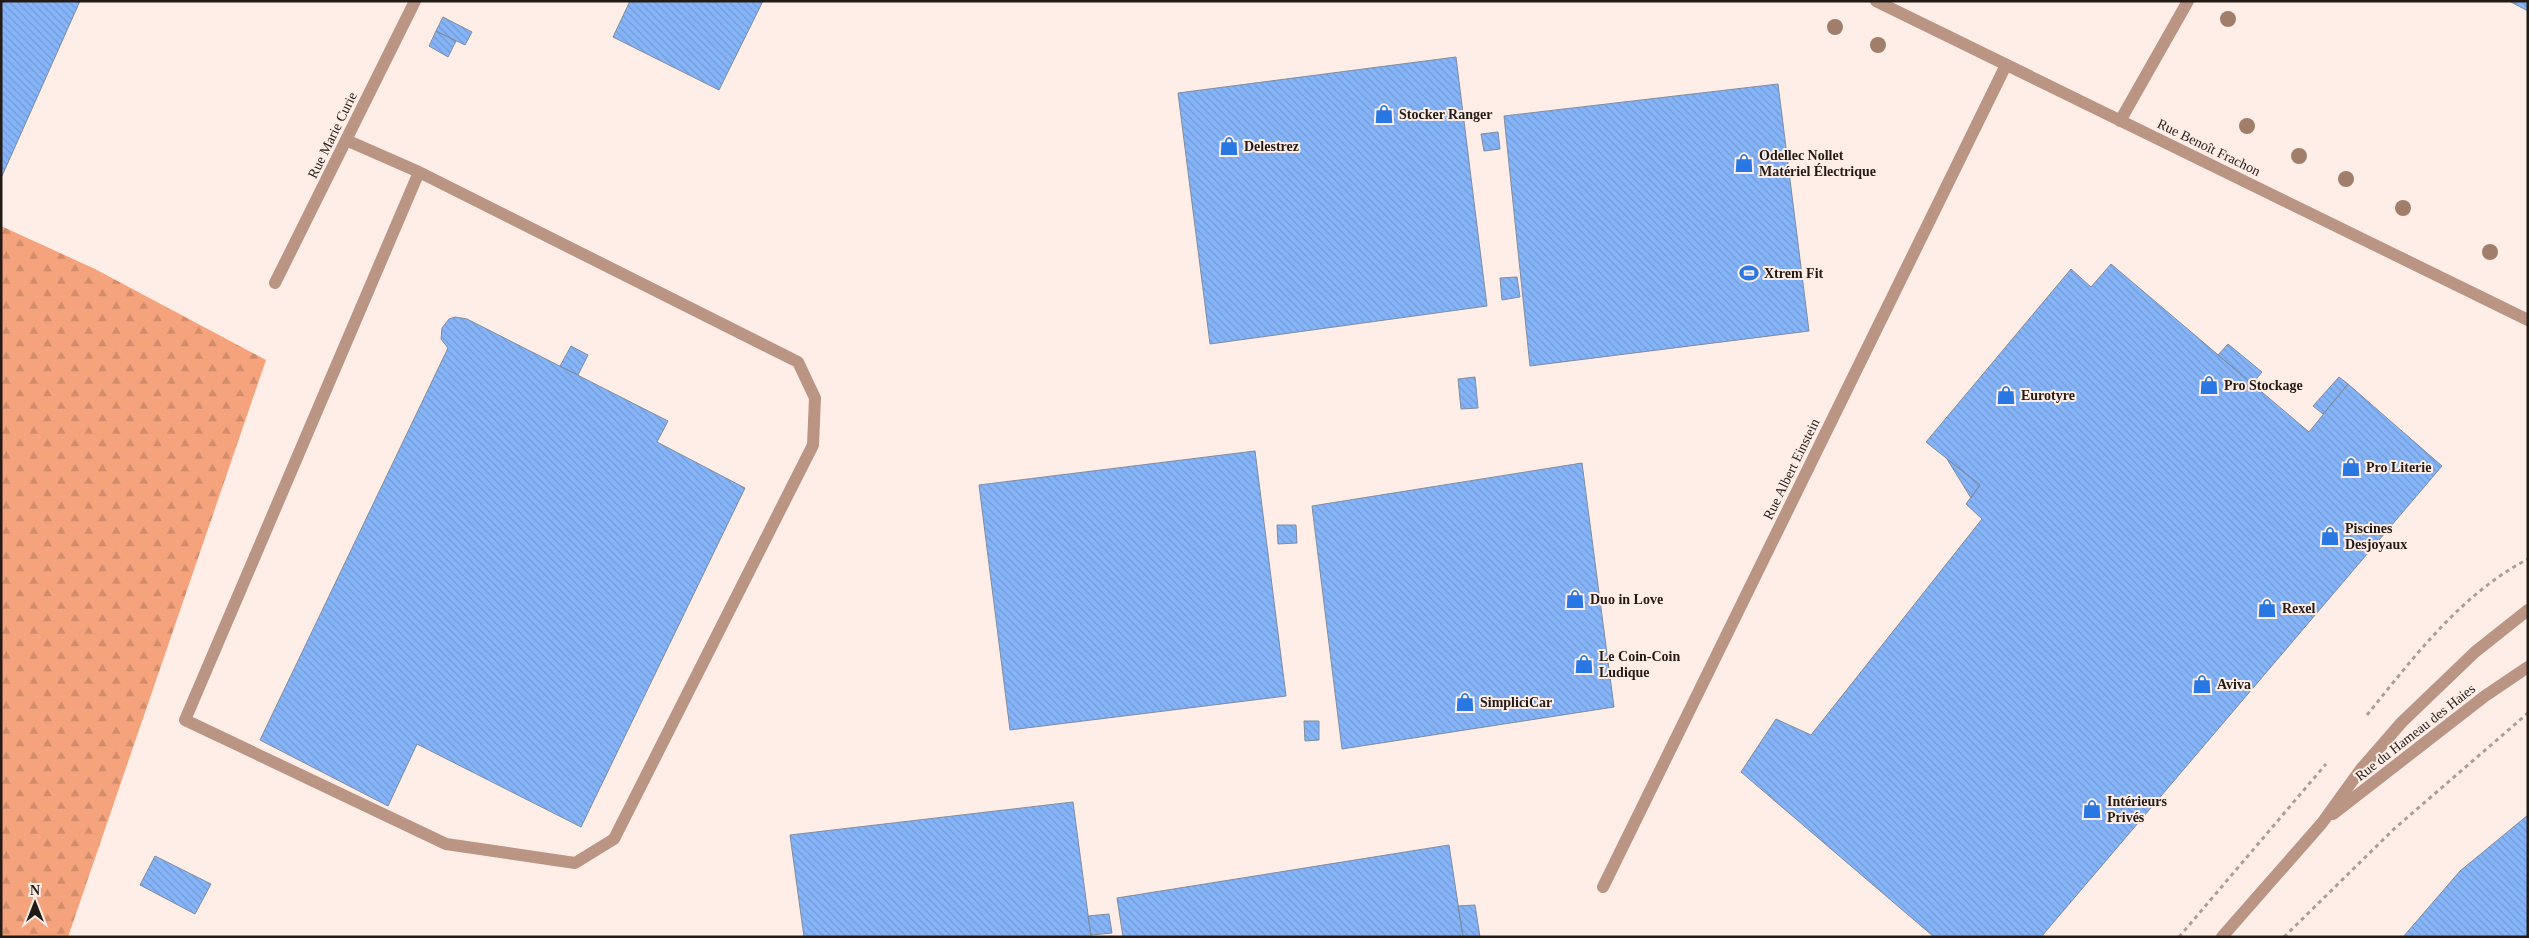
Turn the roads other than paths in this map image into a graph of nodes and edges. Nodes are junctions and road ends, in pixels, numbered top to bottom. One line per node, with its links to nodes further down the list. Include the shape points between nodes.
1 (415, 1): 6 (street, Rue Marie Curie)
2 (1876, 1): 4 (street, Rue Benoît Frachon)
3 (2188, 1): 5 (street)
4 (2006, 65): 5 (street, Rue Benoît Frachon); 13 (street, Rue Albert Einstein)
5 (2120, 120): 9 (street, Rue Benoît Frachon)
6 (346, 140): 7 (street); 8 (street, Rue Marie Curie)
7 (419, 172): 7 (street, via 798,362 815,398 813,445 614,839 575,863 446,844 185,720)
8 (275, 283)
9 (2528, 320)
10 (2528, 610): 12 (street, Rue du Hameau des Haies, via 2428,695 2361,769)
11 (2528, 667): 12 (street, Rue du Hameau des Haies, via 2485,696)
12 (2322, 823): 14 (street, Rue du Hameau des Haies)
13 (1603, 887)
14 (2222, 937)

